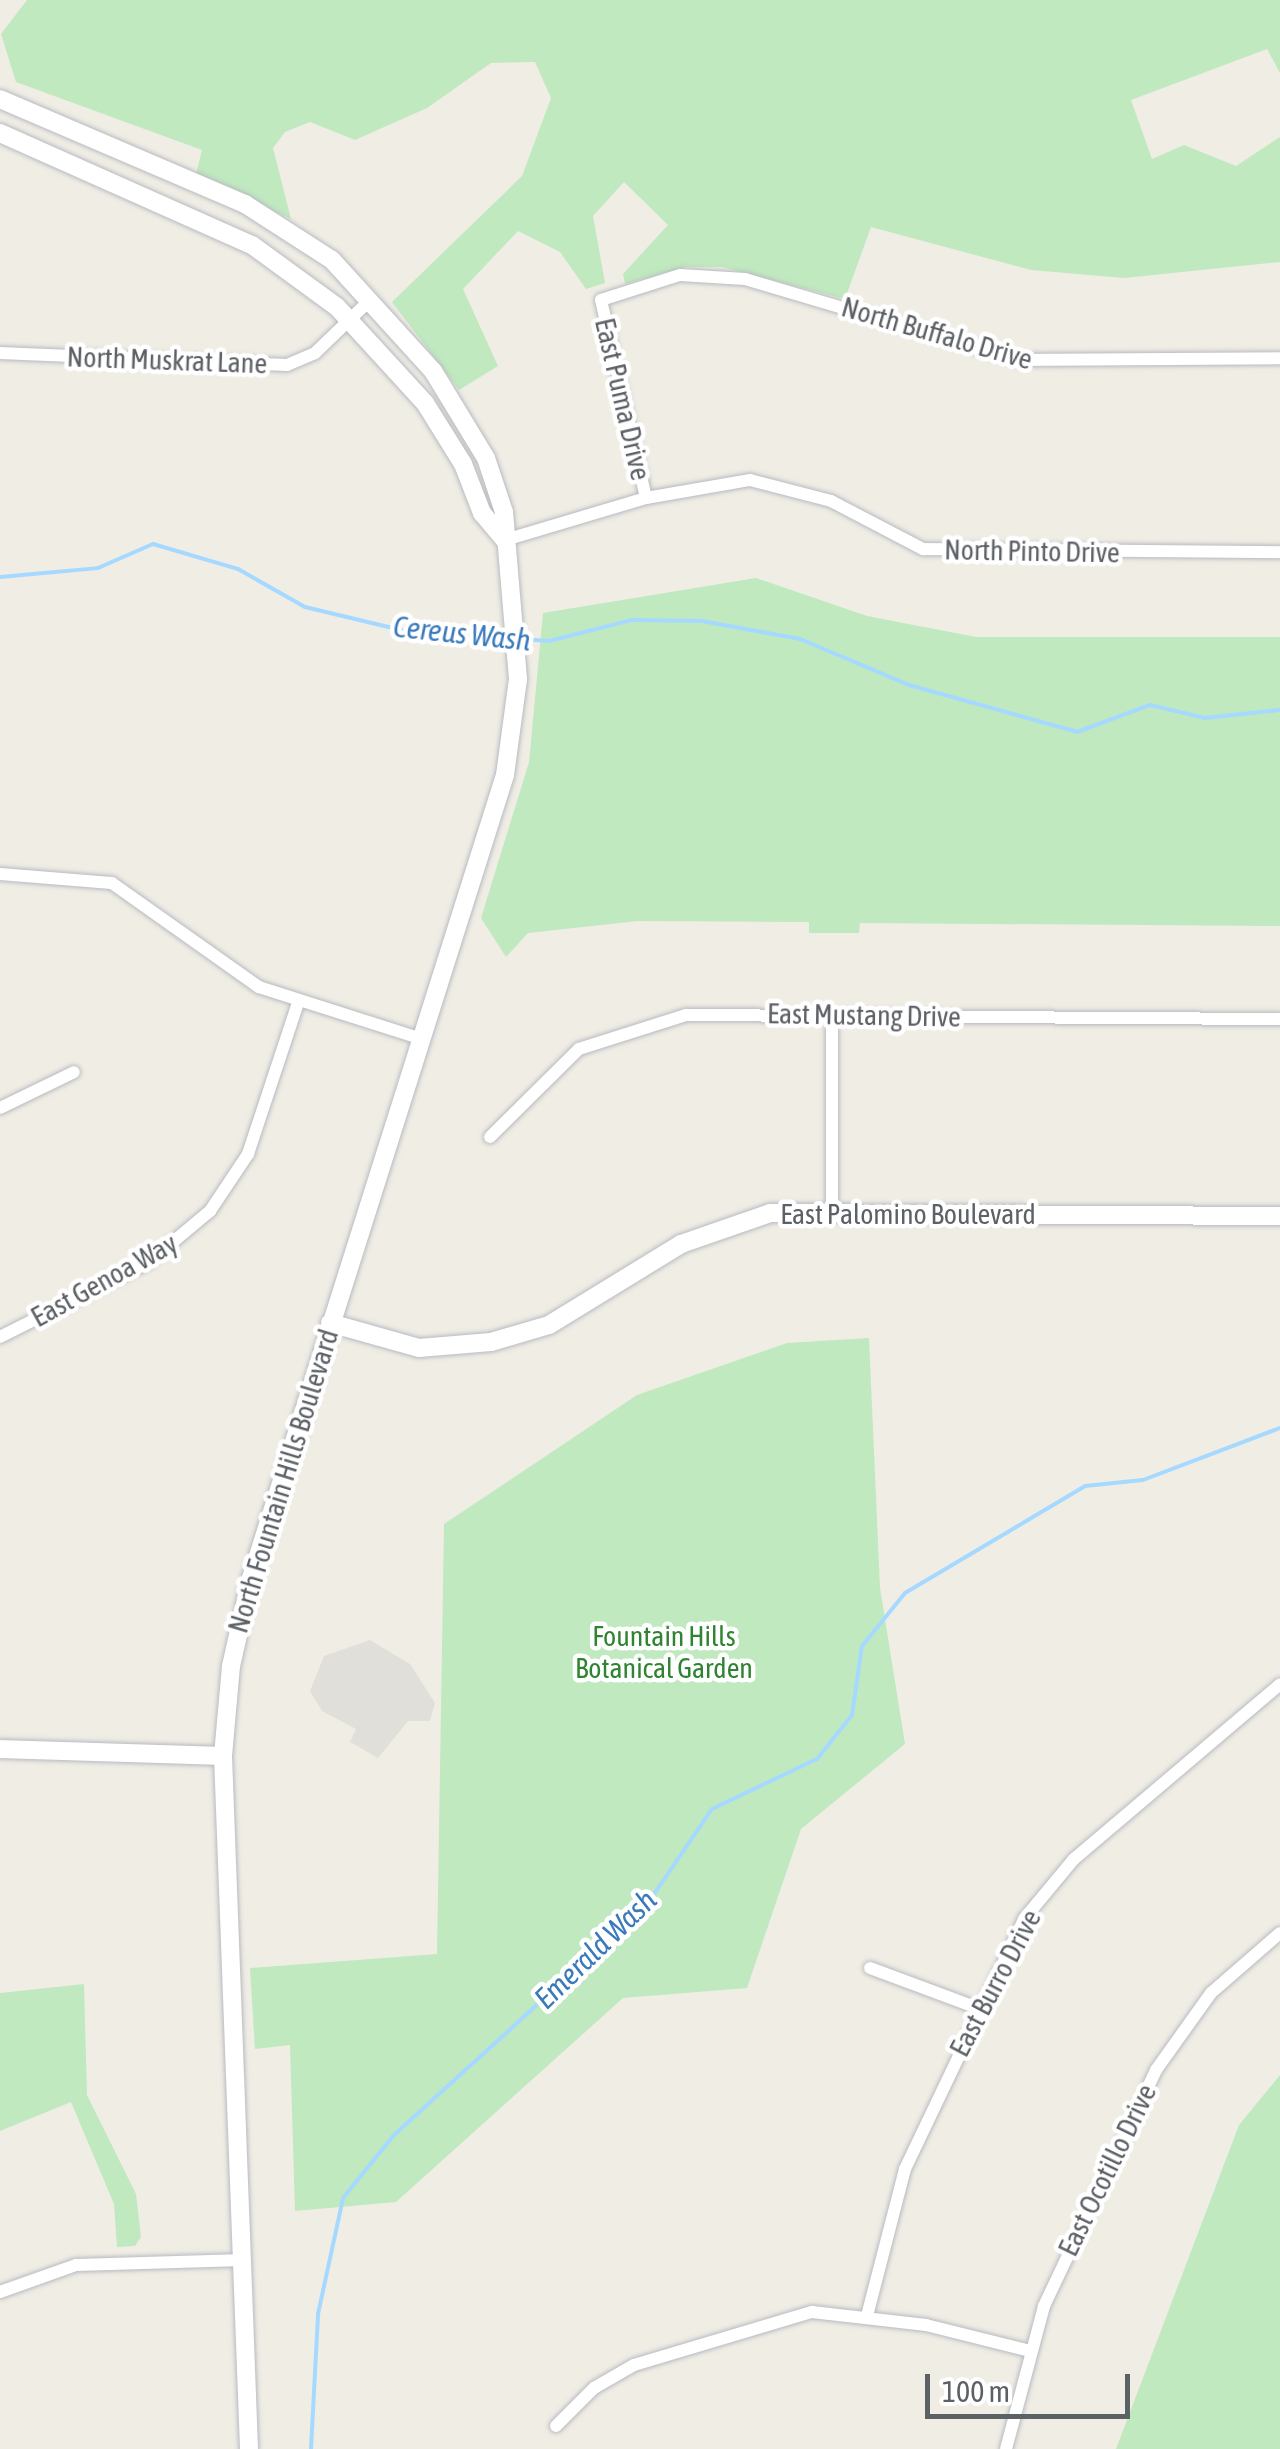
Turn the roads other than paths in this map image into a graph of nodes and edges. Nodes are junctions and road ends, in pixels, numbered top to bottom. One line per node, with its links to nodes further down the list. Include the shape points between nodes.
1 (0, 99): 3 (main road, North Fountain Hills Boulevard, via 245,204 332,260)
2 (0, 132): 5 (main road, via 252,245)
3 (370, 300): 5 (street, North Muskrat Lane); 9 (main road, North Fountain Hills Boulevard, via 433,371 479,446)
4 (601, 300): 7 (street, North Buffalo Drive, via 710,273 1018,360); 8 (street, East Puma Drive)
5 (352, 321): 6 (street, North Muskrat Lane, via 287,365); 9 (main road, via 424,403 464,464 482,513)
6 (0, 352)
7 (1280, 358)
8 (646, 498): 9 (street, North Pinto Drive); 10 (street, North Pinto Drive, via 750,480 831,501 923,548 951,551)
9 (506, 540): 15 (main road, North Fountain Hills Boulevard, via 516,725 484,851)
10 (1280, 552)
11 (0, 874): 12 (street, via 112,883 259,987)
12 (299, 1000): 15 (street); 22 (street, East Genoa Way, via 248,1154 210,1211 149,1262)
13 (832, 1015): 14 (street, East Mustang Drive); 18 (street, East Mustang Drive, via 686,1015 614,1032 550,1071); 19 (street)
14 (1280, 1019)
15 (419, 1038): 21 (main road, North Fountain Hills Boulevard)
16 (74, 1072): 17 (street)
17 (0, 1108)
18 (490, 1137)
19 (832, 1212): 20 (main road, East Palomino Boulevard); 21 (main road, East Palomino Boulevard, via 770,1214 719,1228 549,1325 491,1342 419,1348)
20 (1280, 1216)
21 (330, 1323): 25 (main road, North Fountain Hills Boulevard, via 237,1631)
22 (0, 1337)
23 (1280, 1684): 28 (street, East Burro Drive, via 1074,1859 1024,1919)
24 (0, 1749): 25 (main road)
25 (223, 1756): 29 (main road, North Fountain Hills Boulevard)
26 (1280, 1933): 32 (street, East Ocotillo Drive, via 1212,1993 1169,2047 1098,2182)
27 (870, 1968): 28 (street)
28 (976, 2007): 31 (street, East Burro Drive, via 905,2170)
29 (244, 2260): 30 (street, via 76,2266); 34 (main road, North Fountain Hills Boulevard)
30 (0, 2292)
31 (867, 2316): 32 (street); 33 (street, via 812,2312 687,2345 594,2388)
32 (1030, 2351): 35 (street, East Ocotillo Drive)
33 (556, 2426)
34 (249, 2449)
35 (1006, 2449)

